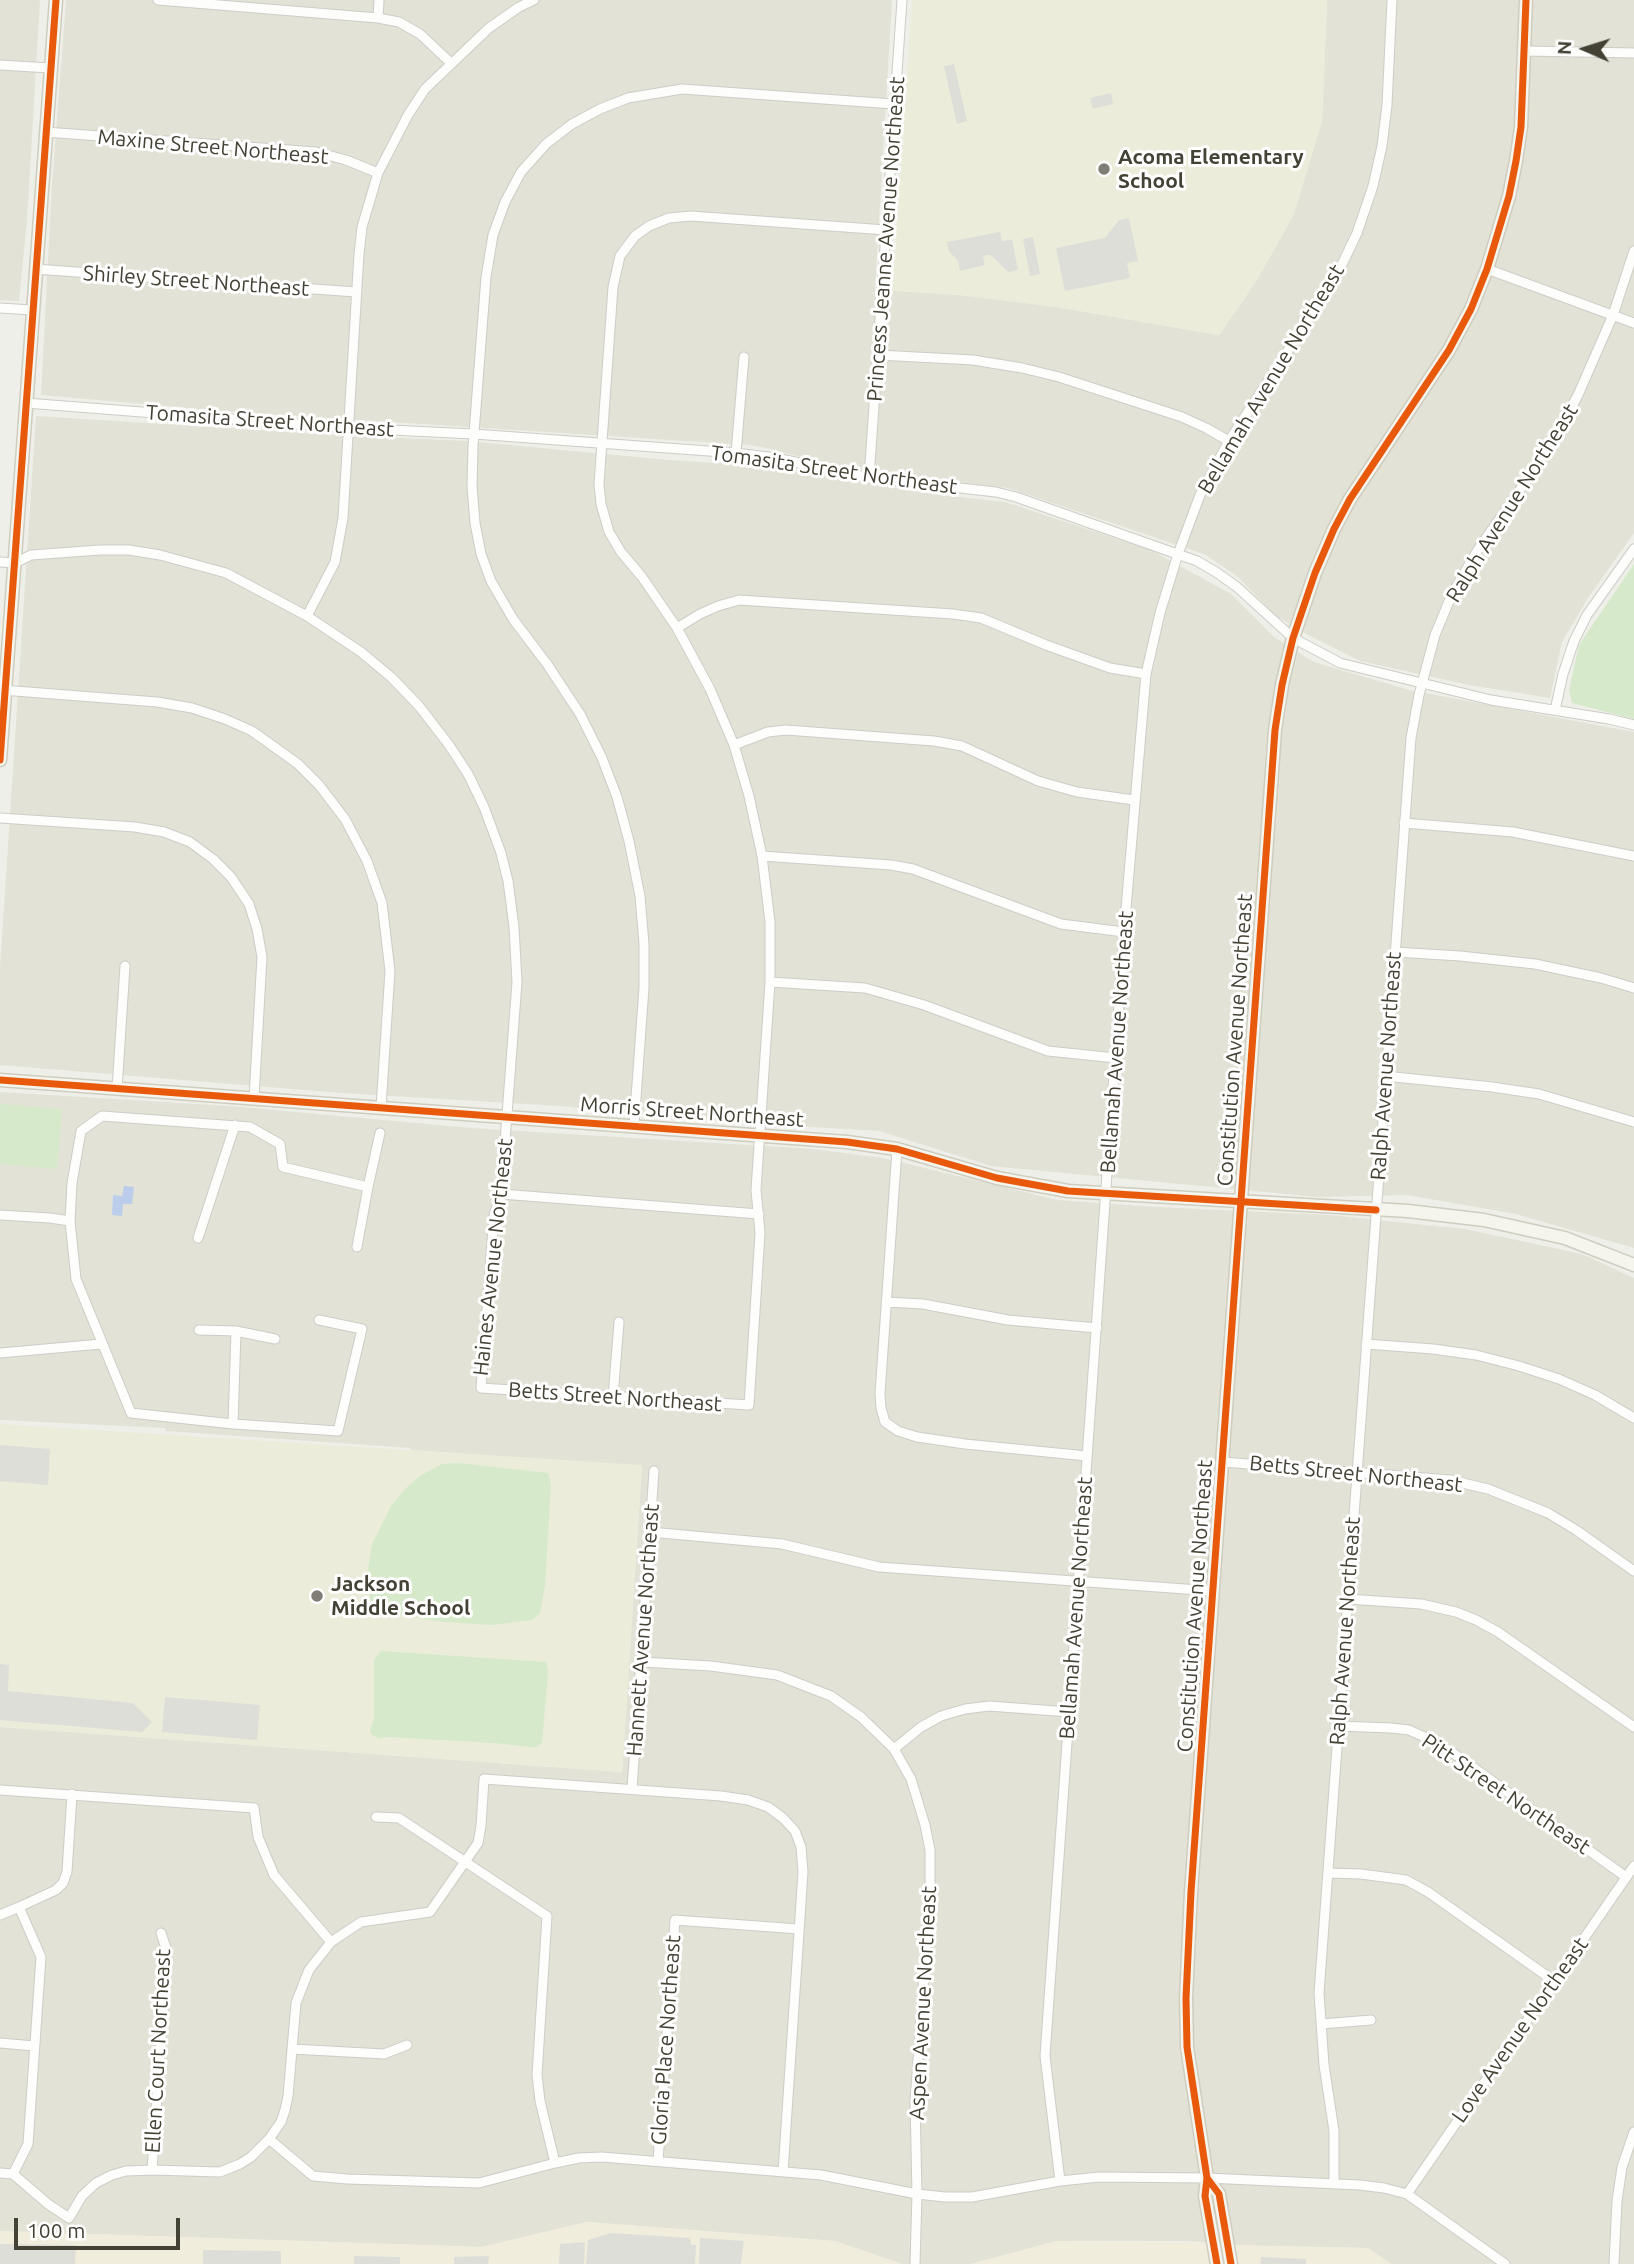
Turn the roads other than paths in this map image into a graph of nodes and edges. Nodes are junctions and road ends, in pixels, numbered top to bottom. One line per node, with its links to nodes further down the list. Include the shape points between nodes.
1 (56, 0): 13 (street)
2 (158, 0): 8 (street)
3 (379, 0): 8 (street)
4 (534, 0): 11 (street, via 489,28)
5 (902, 0): 14 (street, Princess Jeanne Avenue Northeast)
6 (1392, 0): 31 (street, Bellamah Avenue Northeast, via 1382,146 1357,233 1315,312)
7 (1526, 0): 9 (street, Constitution Avenue Northeast)
8 (378, 18): 11 (street, via 399,22 420,34)
9 (1525, 51): 10 (street); 20 (street, Constitution Avenue Northeast, via 1516,161)
10 (1634, 53)
11 (451, 63): 16 (street, via 425,89)
12 (0, 65): 13 (street)
13 (50, 68): 15 (street)
14 (894, 104): 17 (street, Princess Jeanne Avenue Northeast); 30 (street, via 682,89 628,98 600,109 546,144 521,172 494,235 486,277)
15 (46, 132): 16 (street, Maxine Street Northeast, via 316,152); 19 (street)
16 (378, 173): 21 (street, via 362,227)
17 (886, 230): 26 (street, Princess Jeanne Avenue Northeast); 32 (street, via 691,216 669,218 635,236 621,256 612,287)
18 (1634, 251): 24 (street, Ralph Avenue Northeast)
19 (36, 269): 21 (street, Shirley Street Northeast); 23 (street)
20 (1487, 269): 24 (street); 41 (street, Constitution Avenue Northeast, via 1449,350 1334,529)
21 (356, 292): 29 (street)
22 (0, 308): 23 (street)
23 (32, 310): 28 (street)
24 (1613, 315): 25 (street); 43 (street, Ralph Avenue Northeast, via 1578,396 1548,450 1452,594)
25 (1634, 323)
26 (878, 355): 31 (street, via 973,360 1059,377 1182,417); 34 (street, Princess Jeanne Avenue Northeast)
27 (744, 357): 33 (street)
28 (26, 403): 29 (street, Tomasita Street Northeast); 38 (street)
29 (348, 428): 30 (street, Tomasita Street Northeast); 39 (street, via 343,518 335,562)
30 (474, 434): 32 (street, Tomasita Street Northeast); 68 (street, via 475,523 491,581 580,714 602,758 629,841 645,944)
31 (1229, 441): 36 (street, Bellamah Avenue Northeast, via 1200,495)
32 (602, 445): 33 (street, Tomasita Street Northeast); 40 (street, via 599,484 609,532)
33 (736, 453): 34 (street, Tomasita Street Northeast)
34 (869, 478): 36 (street, Tomasita Street Northeast, via 996,492)
35 (1634, 549): 45 (street, via 1578,632)
36 (1178, 554): 41 (street, Tomasita Street Northeast, via 1237,587); 42 (street, Bellamah Avenue Northeast)
37 (0, 562): 38 (street, Haines Avenue Northeast)
38 (15, 563): 39 (street, Haines Avenue Northeast, via 31,555 100,550 160,555 226,573); 44 (street)
39 (307, 616): 65 (street, Haines Avenue Northeast, via 361,652 419,706 468,774 484,807 508,881 514,927 517,982)
40 (677, 628): 42 (street, via 739,600 953,614 981,618 1110,668); 47 (street)
41 (1293, 638): 43 (street, Tomasita Street Northeast, via 1340,663); 75 (street, Constitution Avenue Northeast, via 1275,730)
42 (1146, 674): 49 (street, Bellamah Avenue Northeast)
43 (1421, 684): 45 (street, Tomasita Street Northeast); 51 (street, Ralph Avenue Northeast)
44 (3, 690): 48 (street); 64 (street, via 192,708 252,732 320,785 351,830 382,903 390,971)
45 (1555, 710): 46 (street, Tomasita Street Northeast)
46 (1634, 725)
47 (734, 746): 49 (street, via 786,730 934,741 962,746 1038,781); 52 (street)
48 (0, 760)
49 (1134, 800): 54 (street, Bellamah Avenue Northeast)
50 (0, 818): 63 (street, via 164,832 190,842 231,877 248,904 262,957)
51 (1404, 823): 53 (street, via 1513,832); 55 (street, Ralph Avenue Northeast)
52 (762, 856): 54 (street, via 913,869 1061,923); 57 (street, via 770,922)
53 (1634, 856)
54 (1124, 932): 59 (street, Bellamah Avenue Northeast)
55 (1395, 952): 58 (street, via 1535,964); 60 (street, Ralph Avenue Northeast)
56 (125, 966): 62 (street)
57 (770, 982): 59 (street, via 865,988 1048,1051); 70 (street)
58 (1634, 988)
59 (1116, 1058): 73 (street, Bellamah Avenue Northeast)
60 (1385, 1076): 66 (street, via 1539,1094); 76 (street, Ralph Avenue Northeast)
61 (0, 1080): 62 (street, Morris Street Northeast)
62 (117, 1088): 63 (street, Morris Street Northeast)
63 (254, 1098): 64 (street, Morris Street Northeast)
64 (382, 1107): 65 (street, Morris Street Northeast)
65 (507, 1116): 68 (street, Morris Street Northeast); 74 (street, Haines Avenue Northeast)
66 (1634, 1122)
67 (235, 1125): 72 (street, via 250,1127 280,1144 283,1167); 79 (street, via 102,1116 81,1131); 80 (street)
68 (634, 1125): 70 (street, Morris Street Northeast)
69 (380, 1133): 72 (street)
70 (761, 1135): 71 (street, Morris Street Northeast); 77 (street, via 756,1190)
71 (897, 1149): 73 (street, Morris Street Northeast, via 997,1178); 83 (street)
72 (368, 1187): 81 (street)
73 (1107, 1193): 75 (street, Morris Street Northeast); 86 (street, Bellamah Avenue Northeast)
74 (501, 1194): 77 (street); 93 (street, Haines Avenue Northeast, via 494,1216)
75 (1240, 1202): 76 (street, Morris Street Northeast); 98 (street, Constitution Avenue Northeast)
76 (1376, 1210): 82 (street, Morris Street Northeast, via 1496,1223 1565,1238); 91 (street, Ralph Avenue Northeast)
77 (759, 1214): 94 (street, Betts Street Northeast, via 749,1405)
78 (0, 1215): 79 (street)
79 (70, 1221): 90 (street, via 76,1279)
80 (198, 1238)
81 (357, 1247)
82 (1634, 1265)
83 (886, 1302): 86 (street, via 923,1304 1008,1321); 97 (street, via 880,1394 885,1422 917,1437)
84 (320, 1320): 96 (street, via 362,1329 338,1431)
85 (619, 1322): 94 (street)
86 (1097, 1328): 97 (street, Bellamah Avenue Northeast)
87 (199, 1330): 88 (street)
88 (236, 1331): 89 (street); 96 (street)
89 (275, 1339)
90 (101, 1344): 92 (street); 96 (street, via 131,1413)
91 (1366, 1344): 95 (street, via 1476,1355 1519,1366 1595,1395); 100 (street, Ralph Avenue Northeast)
92 (0, 1353)
93 (481, 1388): 94 (street, Betts Street Northeast)
94 (613, 1397)
95 (1634, 1418)
96 (233, 1424)
97 (1087, 1455): 103 (street, Bellamah Avenue Northeast)
98 (1223, 1462): 100 (street, Betts Street Northeast); 104 (street, Constitution Avenue Northeast)
99 (654, 1471): 101 (street, Hannett Avenue Northeast)
100 (1356, 1471): 102 (street, Betts Street Northeast, via 1450,1480 1488,1489 1548,1513); 105 (street, Ralph Avenue Northeast)
101 (650, 1532): 103 (street, via 782,1544 879,1567); 106 (street, Hannett Avenue Northeast)
102 (1634, 1571)
103 (1078, 1581): 104 (street); 107 (street, Bellamah Avenue Northeast)
104 (1213, 1591): 139 (street, Constitution Avenue Northeast, via 1186,1998 1187,2047)
105 (1348, 1599): 108 (street, Ralph Avenue Northeast); 109 (street, via 1421,1604 1476,1620)
106 (641, 1662): 110 (street, via 777,1675 831,1696); 111 (street, Hannett Avenue Northeast)
107 (1069, 1712): 110 (street, via 989,1706 965,1709 921,1727); 140 (street, Bellamah Avenue Northeast, via 1045,2056)
108 (1338, 1726): 117 (street, Ralph Avenue Northeast); 118 (street, Pitt Street Northeast, via 1400,1729 1431,1740)
109 (1634, 1727)
110 (894, 1749): 142 (street, Aspen Avenue Northeast, via 911,1779 930,1850 915,2102)
111 (632, 1789): 115 (street, via 484,1779 478,1843); 121 (street, via 748,1800 783,1818 801,1847)
112 (0, 1790): 113 (street)
113 (72, 1794): 119 (street, via 63,1883); 123 (street, via 254,1808 257,1837 274,1875)
114 (376, 1816): 115 (street, via 399,1818)
115 (467, 1861): 123 (street, via 430,1912 361,1922); 134 (street, via 547,1916 537,2075)
116 (1634, 1866): 118 (street, Love Avenue Northeast)
117 (1328, 1873): 124 (street, via 1406,1880); 126 (street, Ralph Avenue Northeast)
118 (1626, 1877): 124 (street, Love Avenue Northeast)
119 (19, 1907): 120 (street); 129 (street, via 41,1957)
120 (0, 1915)
121 (799, 1929): 133 (street, Gloria Place Northeast, via 675,1920); 136 (street)
122 (162, 1933): 135 (street, Ellen Court Northeast, via 167,1951)
123 (331, 1942): 130 (street, via 309,1970 296,2003)
124 (1554, 1981): 143 (street, Love Avenue Northeast)
125 (1371, 2020): 126 (street)
126 (1321, 2024): 141 (street, Ralph Avenue Northeast, via 1334,2131)
127 (0, 2043): 129 (street)
128 (407, 2045): 130 (street, via 384,2054)
129 (34, 2046): 138 (street, via 27,2144)
130 (292, 2049): 132 (street, via 285,2110)
131 (1634, 2132): 148 (street, via 1622,2167)
132 (270, 2139): 134 (street, via 313,2176 336,2178 479,2183); 135 (street, via 251,2157 220,2172)
133 (658, 2161): 134 (street, via 602,2157); 136 (street)
134 (555, 2163)
135 (152, 2170): 138 (street, via 126,2171 96,2183 69,2218)
136 (783, 2172): 142 (street)
137 (0, 2173): 138 (street)
138 (13, 2174)
139 (1207, 2178): 140 (street); 141 (street); 145 (street, Constitution Avenue Northeast, via 1205,2196); 146 (street, Constitution Avenue Northeast, via 1219,2194)
140 (1060, 2180): 142 (street, via 972,2197)
141 (1334, 2184): 143 (street)
142 (917, 2194): 144 (street, Aspen Avenue Northeast)
143 (1407, 2194): 147 (street)
144 (915, 2264)
145 (1217, 2264)
146 (1231, 2264)
147 (1505, 2264)
148 (1614, 2264)

